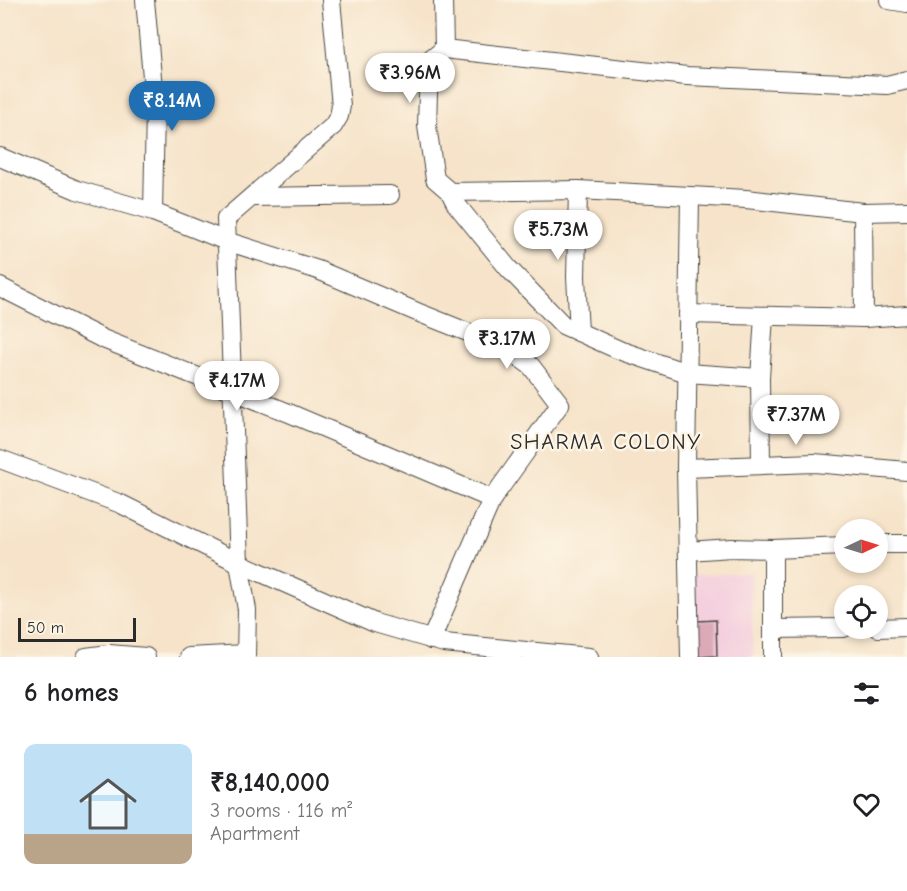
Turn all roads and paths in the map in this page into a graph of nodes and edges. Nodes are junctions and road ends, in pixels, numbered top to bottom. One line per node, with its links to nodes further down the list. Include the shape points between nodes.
1 (145, 0): 15 (street, via 155,110)
2 (331, 0): 13 (street, via 339,116 333,126)
3 (443, 0): 6 (street)
4 (889, 0): 5 (street)
5 (907, 3)
6 (444, 49): 7 (street, via 687,76 887,85); 10 (street, via 429,61 427,126 435,179)
7 (907, 80)
8 (0, 157): 15 (street, via 77,190)
9 (578, 190): 10 (street); 12 (street); 23 (street)
10 (450, 192): 23 (street, via 508,268 563,325)
11 (390, 195): 13 (street)
12 (690, 196): 16 (street); 19 (street)
13 (252, 197): 17 (street, via 226,219)
14 (907, 211): 16 (street)
15 (153, 212): 17 (street)
16 (863, 212): 22 (street)
17 (226, 242): 26 (street); 31 (street, via 318,270 506,347 531,366 560,404)
18 (0, 287): 26 (street, via 103,339)
19 (688, 314): 21 (street); 24 (street)
20 (907, 315): 22 (street)
21 (764, 316): 22 (street); 25 (street)
22 (864, 318)
23 (579, 332): 24 (street)
24 (687, 373): 25 (street); 29 (street)
25 (760, 378): 28 (street)
26 (234, 392): 31 (street); 37 (street)
27 (0, 459): 37 (street, via 121,504)
28 (761, 465): 29 (street); 30 (street, via 814,463)
29 (686, 468): 36 (street)
30 (907, 471)
31 (492, 500): 42 (street)
32 (888, 544): 33 (street)
33 (907, 544)
34 (834, 546): 35 (street)
35 (774, 549): 36 (street); 41 (street)
36 (688, 551): 49 (street)
37 (239, 563): 42 (street, via 375,623); 44 (street, via 247,610)
38 (888, 627): 39 (street)
39 (907, 627)
40 (834, 628): 41 (street)
41 (773, 629): 50 (street)
42 (430, 640): 43 (street)
43 (462, 651): 48 (street)
44 (246, 656): 47 (street)
45 (86, 657): 46 (street)
46 (146, 657)
47 (189, 657)
48 (589, 657)
49 (690, 657)
50 (773, 657)

